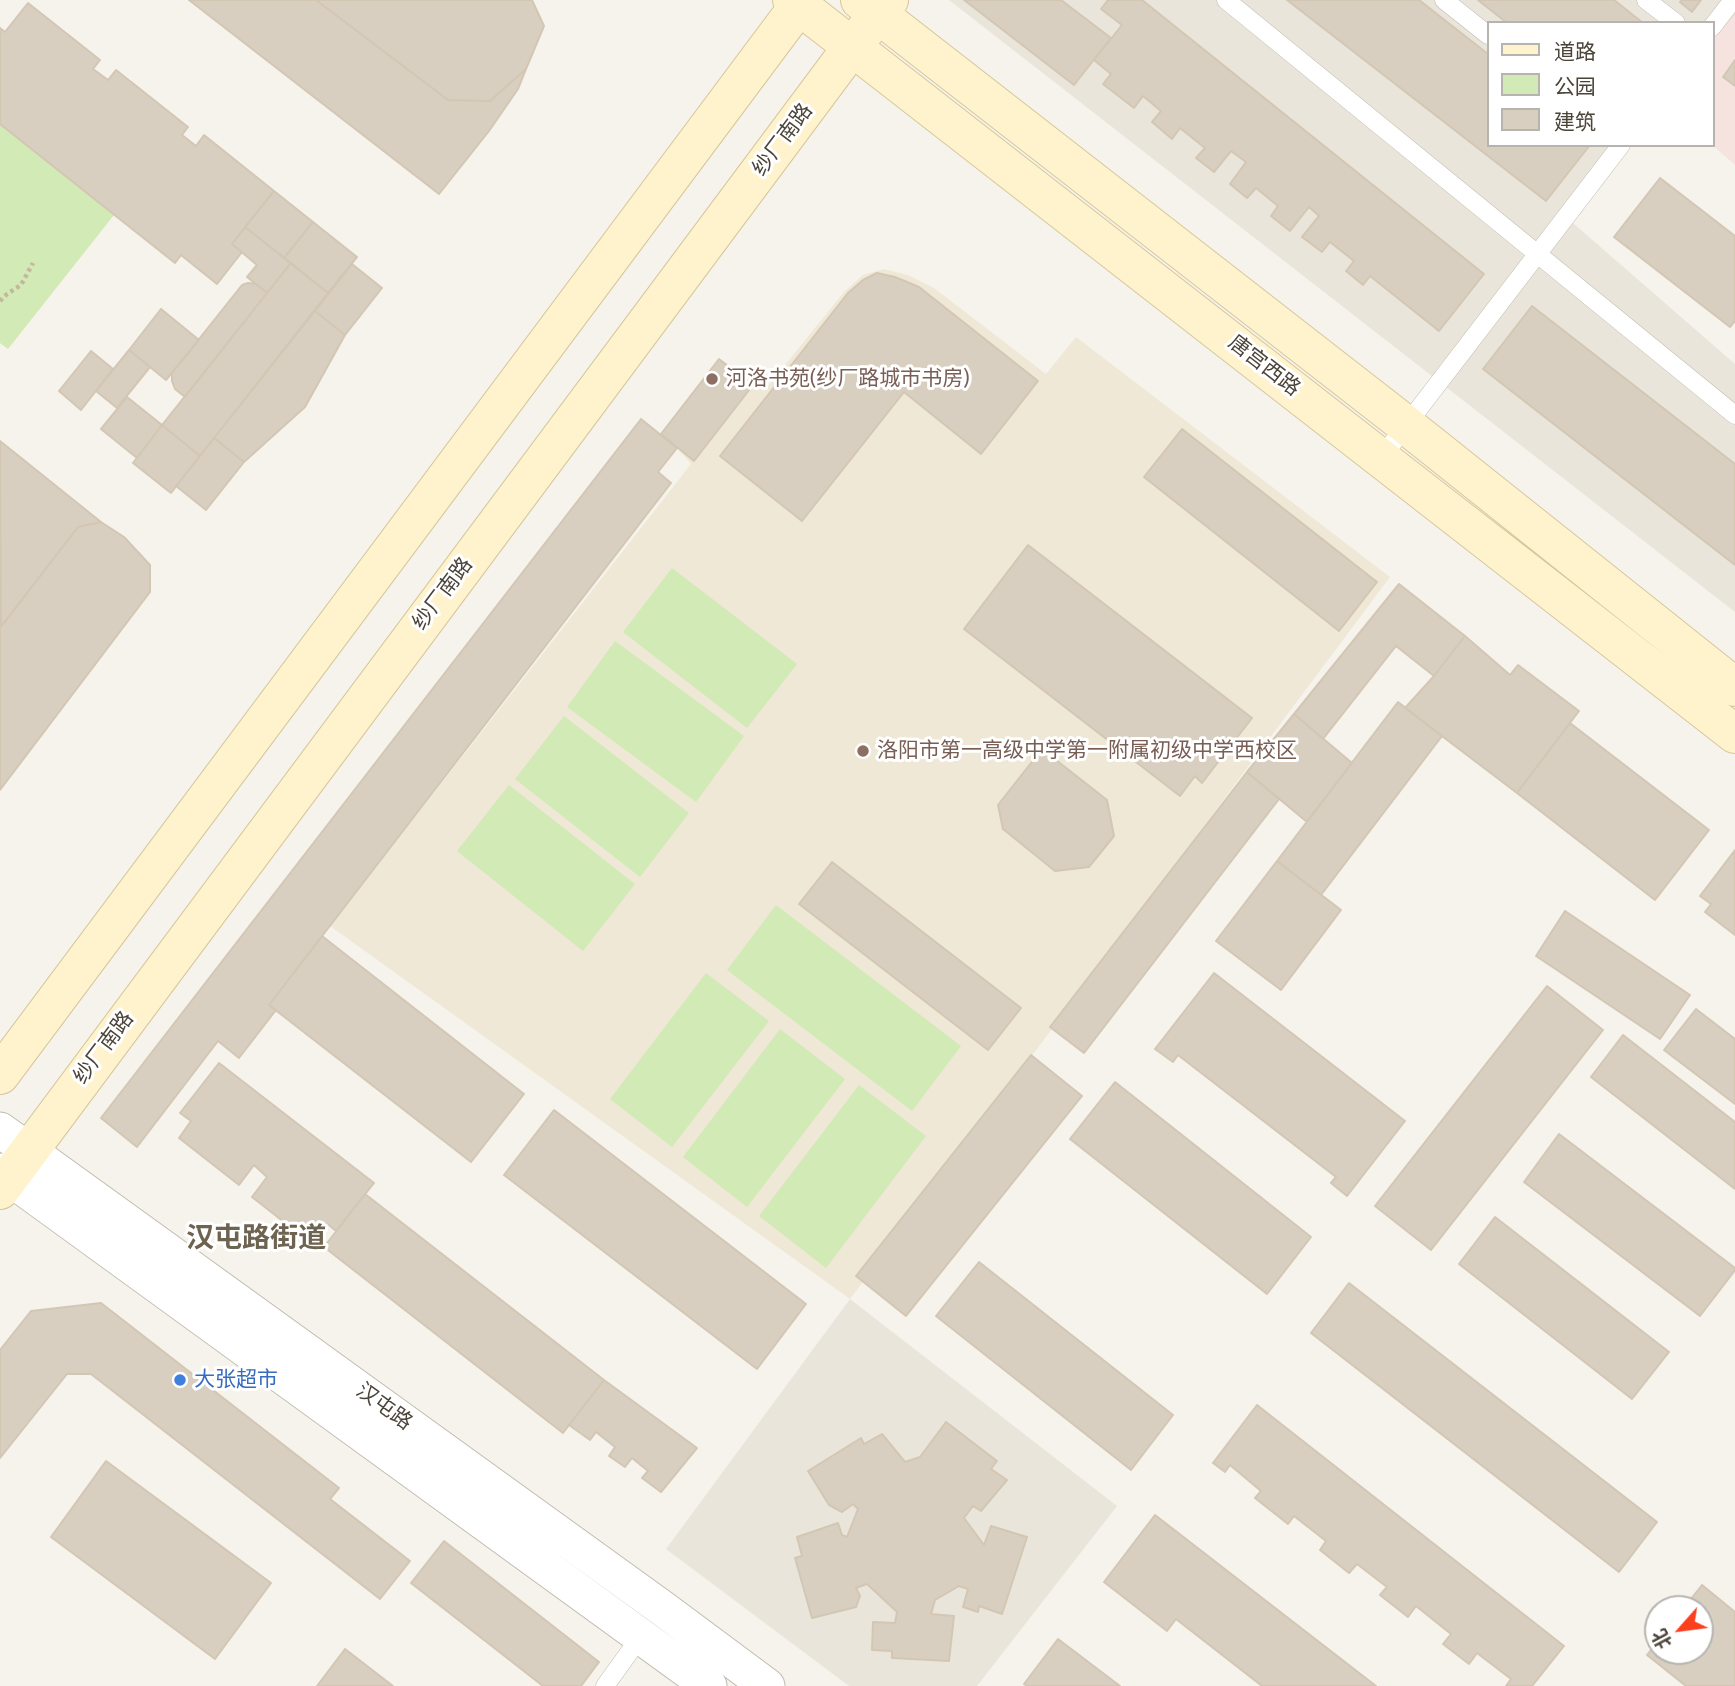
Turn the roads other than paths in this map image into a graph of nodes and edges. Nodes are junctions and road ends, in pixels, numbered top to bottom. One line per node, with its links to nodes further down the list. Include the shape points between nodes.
1 (1226, 0): 12 (lane)
2 (1444, 0): 9 (lane)
3 (1646, 0): 7 (lane)
4 (1733, 0): 8 (lane)
5 (798, 2): 10 (main road, 唐宫西路); 18 (main road)
6 (876, 5): 10 (main road, 纱厂南路); 14 (main road, 唐宫西路)
7 (1673, 21)
8 (1714, 24)
9 (1486, 33)
10 (852, 47): 15 (main road, 唐宫西路); 19 (main road, 纱厂南路)
11 (1620, 147): 12 (lane)
12 (1538, 253): 13 (lane); 14 (lane)
13 (1735, 415)
14 (1406, 425): 15 (lane); 16 (main road, 唐宫西路)
15 (1381, 458): 17 (main road, 唐宫西路)
16 (1735, 687)
17 (1735, 734)
18 (0, 1074)
19 (8, 1163): 20 (street, 汉屯路); 23 (street, 汉屯路, via 651,1600)
20 (641, 1636): 21 (lane); 22 (street, 汉屯路)
21 (605, 1686)
22 (709, 1686)
23 (767, 1686)

